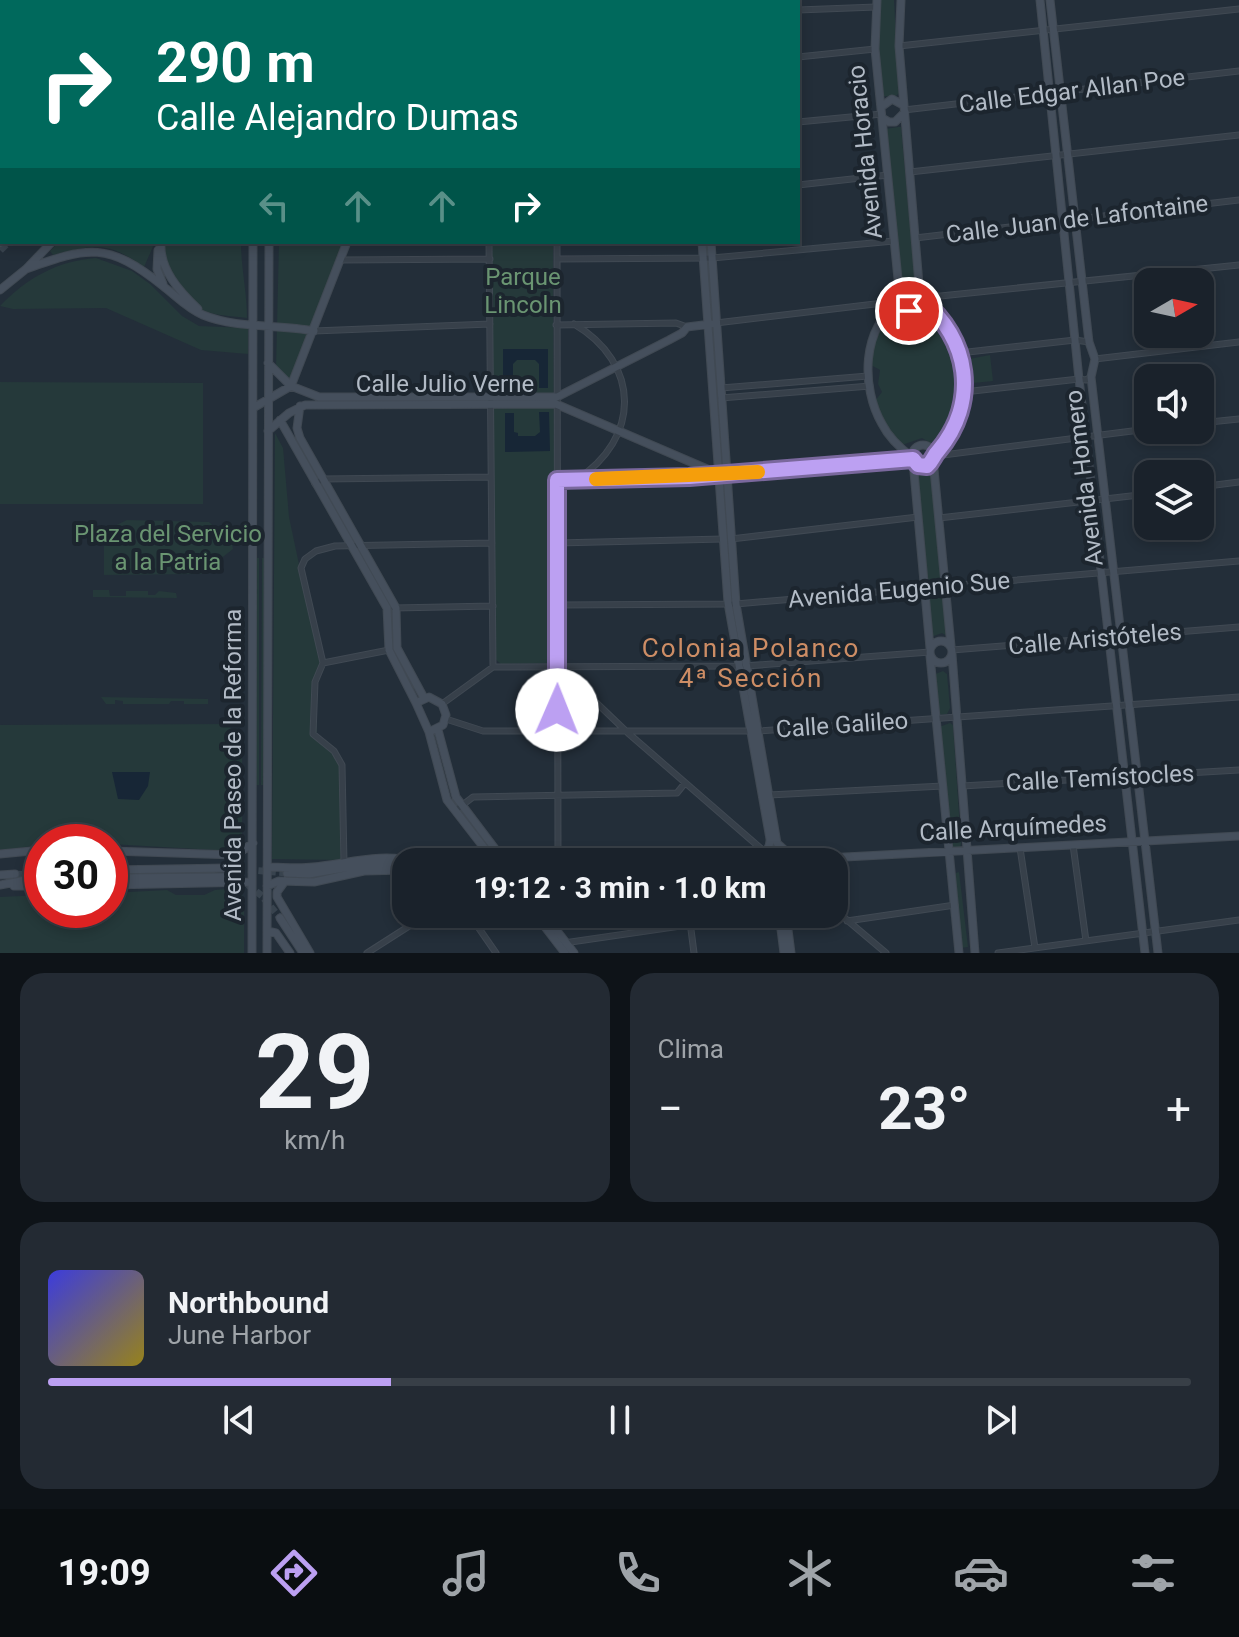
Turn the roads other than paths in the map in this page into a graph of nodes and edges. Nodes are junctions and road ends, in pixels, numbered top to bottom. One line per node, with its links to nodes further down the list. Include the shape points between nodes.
1 (901, 0): 8 (street, Avenida Horacio)
2 (1040, 0): 7 (street, Avenida Homero)
3 (1050, 0): 7 (street, Avenida Homero)
4 (876, 4): 6 (street); 9 (street, Avenida Horacio)
5 (1239, 9): 7 (street)
6 (800, 10)
7 (1048, 28): 8 (street); 12 (street, Avenida Homero); 13 (street, Avenida Homero)
8 (899, 46): 14 (street, Avenida Horacio)
9 (875, 49): 10 (street); 15 (street, Avenida Horacio)
10 (800, 57)
11 (1239, 71): 12 (street, Calle Edgar Allan Poe)
12 (1060, 92): 13 (street, Calle Edgar Allan Poe); 18 (street, Avenida Homero)
13 (1050, 93): 14 (street, Calle Edgar Allan Poe); 19 (street, Avenida Homero)
14 (904, 110): 15 (street, via 895,122); 15 (street, via 892,99 884,102); 20 (street, Avenida Horacio)
15 (882, 113): 16 (street); 21 (street, Avenida Horacio)
16 (800, 122)
17 (1239, 135): 18 (street)
18 (1067, 154): 19 (street); 24 (street, Avenida Homero)
19 (1056, 155): 20 (street); 25 (street, Avenida Homero)
20 (910, 172): 26 (street, Avenida Horacio)
21 (888, 175): 22 (street); 27 (street, Avenida Horacio)
22 (800, 185)
23 (1239, 200): 24 (street, Calle Juan de Lafontaine)
24 (1074, 218): 25 (street, Calle Juan de Lafontaine); 44 (street, Avenida Homero)
25 (1062, 219): 26 (street, Calle Juan de Lafontaine); 45 (street, Avenida Homero)
26 (915, 238): 48 (street, Avenida Horacio)
27 (894, 241): 38 (street); 49 (street, Avenida Horacio)
28 (50, 244): 43 (street)
29 (161, 244): 46 (street, via 157,263)
30 (161, 244): 50 (street, via 165,269)
31 (253, 244): 51 (street, Avenida Paseo de la Reforma)
32 (269, 244): 55 (street, Avenida Paseo de la Reforma)
33 (346, 244): 41 (street)
34 (489, 244): 39 (street)
35 (557, 244): 40 (street)
36 (703, 244): 38 (street)
37 (711, 244): 38 (street)
38 (708, 258): 40 (street); 54 (street)
39 (490, 259): 41 (street); 52 (street)
40 (557, 259): 56 (street)
41 (340, 260): 58 (street)
42 (1239, 265): 44 (street)
43 (26, 269): 46 (street, via 69,254 98,251 130,262); 47 (street)
44 (1081, 283): 45 (street); 60 (street, Avenida Homero)
45 (1070, 284): 48 (street); 59 (street, Avenida Homero)
46 (164, 286): 50 (street)
47 (0, 290)
48 (921, 298): 49 (street, via 907,290); 49 (street, via 912,311); 62 (street, via 948,326)
49 (900, 301): 54 (street); 66 (street, via 884,314 875,332)
50 (206, 316): 51 (street)
51 (253, 324): 55 (street); 81 (street, Avenida Paseo de la Reforma)
52 (490, 324): 58 (street); 74 (street)
53 (574, 324): 56 (street); 57 (street); 65 (street, via 602,345)
54 (712, 324): 57 (street); 71 (street); 92 (street)
55 (268, 325): 58 (street); 64 (street, Avenida Paseo de la Reforma)
56 (556, 325): 77 (street)
57 (687, 327): 65 (street)
58 (314, 331): 69 (street)
59 (1075, 340): 60 (street); 62 (street); 68 (street, Avenida Homero)
60 (1089, 342): 63 (street, Avenida Homero)
61 (1239, 342): 63 (street)
62 (959, 353): 72 (street)
63 (1095, 359): 67 (street, Avenida Homero)
64 (268, 363): 69 (street, Calle Julio Verne); 75 (street, Avenida Paseo de la Reforma)
65 (616, 367): 77 (street); 87 (street, via 625,398)
66 (869, 375): 70 (street); 71 (street)
67 (1091, 377): 68 (street); 88 (street, Avenida Homero)
68 (1079, 379): 72 (street); 89 (street, Avenida Homero)
69 (291, 386): 73 (street, Calle Julio Verne, via 319,397); 75 (street)
70 (870, 386): 76 (street); 91 (street, via 881,423)
71 (721, 388): 76 (street)
72 (964, 392): 90 (street, via 953,431)
73 (470, 396): 74 (street, Calle Julio Verne); 79 (street)
74 (491, 396): 77 (street, Calle Julio Verne); 80 (street)
75 (268, 397): 81 (street); 85 (street, Avenida Paseo de la Reforma)
76 (721, 398): 92 (street)
77 (556, 401): 80 (street, Calle Julio Verne); 87 (street, Calle Julio Verne); 95 (street)
78 (300, 406): 79 (street, Calle Julio Verne); 83 (street); 94 (street, via 300,438)
79 (471, 406): 80 (street, Calle Julio Verne)
80 (491, 406): 93 (street)
81 (253, 408): 153 (street, Avenida Paseo de la Reforma)
82 (1239, 419): 84 (street)
83 (280, 420): 85 (street); 98 (street)
84 (1214, 422)
85 (268, 431): 170 (street, Avenida Paseo de la Reforma)
86 (1134, 431): 88 (street)
87 (620, 432): 92 (street, Calle Julio Verne); 96 (street, via 600,462)
88 (1098, 435): 89 (street); 101 (street, Avenida Homero)
89 (1086, 436): 90 (street); 102 (street, Avenida Homero)
90 (934, 457): 91 (street, via 924,467); 91 (street, via 930,447 922,445); 104 (street)
91 (913, 459): 92 (street); 103 (street)
92 (720, 474): 96 (street); 105 (street)
93 (490, 477): 94 (street); 106 (street)
94 (323, 479): 98 (street); 109 (street)
95 (557, 480): 96 (street); 107 (street)
96 (576, 480)
97 (1239, 482): 99 (street)
98 (315, 484): 108 (street)
99 (1214, 485)
100 (1134, 496): 101 (street)
101 (1107, 500): 102 (street); 111 (street, Avenida Homero)
102 (1095, 501): 104 (street); 112 (street, Avenida Homero)
103 (918, 517): 105 (street); 114 (street)
104 (939, 518): 113 (street)
105 (727, 539): 107 (street); 115 (street)
106 (492, 543): 109 (street); 117 (street)
107 (557, 543): 116 (street)
108 (351, 545): 109 (street); 118 (street); 125 (street, via 316,551 301,568)
109 (360, 545): 118 (street)
110 (1239, 561): 111 (street, Avenida Eugenio Sue)
111 (1115, 572): 112 (street, Avenida Eugenio Sue); 120 (street, Avenida Homero)
112 (1102, 573): 113 (street, Avenida Eugenio Sue); 121 (street, Avenida Homero)
113 (946, 587): 114 (street, Avenida Eugenio Sue); 123 (street)
114 (925, 588): 115 (street, Avenida Eugenio Sue); 124 (street)
115 (732, 604): 116 (street, Avenida Eugenio Sue); 127 (street)
116 (557, 605): 126 (street)
117 (493, 606): 118 (street); 128 (street)
118 (391, 608): 122 (street); 130 (street, via 397,648)
119 (1239, 627): 120 (street, Calle Aristóteles)
120 (1122, 636): 121 (street, Calle Aristóteles); 132 (street, Avenida Homero)
121 (1109, 637): 123 (street, Calle Aristóteles); 133 (street, Avenida Homero)
122 (389, 650): 125 (street); 130 (street)
123 (952, 650): 124 (street, via 939,641); 124 (street, via 948,661 940,663); 134 (street)
124 (930, 652): 127 (street); 136 (street)
125 (323, 663): 169 (street, via 315,682 313,734 342,765)
126 (558, 666): 127 (street); 128 (street); 139 (street); 140 (street)
127 (742, 666): 138 (street)
128 (493, 667): 131 (street)
129 (1239, 697): 132 (street, Calle Galileo)
130 (420, 700): 131 (street, via 433,698); 137 (street)
131 (442, 704): 135 (street)
132 (1129, 705): 133 (street, Calle Galileo); 142 (street, Avenida Homero)
133 (1117, 706): 134 (street, Calle Galileo); 143 (street, Avenida Homero)
134 (958, 717): 136 (street, Calle Galileo); 146 (street)
135 (446, 719): 137 (street); 139 (street, Calle Galileo, via 483,731)
136 (936, 719): 138 (street, Calle Galileo); 145 (street)
137 (434, 731): 149 (street)
138 (755, 731): 140 (street, Calle Galileo); 147 (street); 159 (street)
139 (557, 732): 140 (street, Calle Galileo); 148 (street)
140 (628, 733): 144 (street)
141 (1239, 770): 142 (street, Calle Temístocles)
142 (1137, 775): 143 (street, Calle Temístocles); 151 (street, Avenida Homero)
143 (1126, 777): 146 (street, Calle Temístocles); 152 (street, Avenida Homero)
144 (685, 783): 148 (street, via 677,793); 158 (street)
145 (943, 786): 147 (street); 163 (street)
146 (962, 786): 162 (street)
147 (769, 795): 160 (street, via 777,843)
148 (557, 796): 149 (street, via 473,797); 157 (street)
149 (459, 807): 155 (street); 156 (street)
150 (1239, 836): 151 (street, Calle Arquímedes)
151 (1145, 841): 152 (street, Calle Arquímedes); 201 (street, Avenida Homero)
152 (1133, 842): 154 (street, Calle Arquímedes); 202 (street, Avenida Homero)
153 (253, 843): 165 (street, via 236,855); 182 (street, Avenida Paseo de la Reforma)
154 (1073, 845): 161 (street, Calle Arquímedes); 203 (street)
155 (486, 848)
156 (493, 848)
157 (558, 848)
158 (753, 848)
159 (768, 848)
160 (783, 848)
161 (1020, 848): 162 (street, Calle Arquímedes); 205 (street)
162 (966, 850): 163 (street, Calle Arquímedes); 174 (street)
163 (950, 851): 167 (street, Calle Arquímedes); 177 (street)
164 (24, 852): 166 (street)
165 (128, 852)
166 (0, 854)
167 (848, 857)
168 (392, 858): 169 (street)
169 (344, 863): 170 (street)
170 (267, 867): 186 (street, Avenida Paseo de la Reforma)
171 (227, 868): 173 (street)
172 (392, 868): 179 (street, via 314,882)
173 (128, 870)
174 (968, 872): 177 (street, via 958,868); 219 (street)
175 (15, 874): 176 (street)
176 (0, 875)
177 (952, 875): 187 (street)
178 (225, 877): 180 (street)
179 (286, 877): 186 (street); 210 (street, via 277,897)
180 (128, 878)
181 (24, 881): 184 (street)
182 (252, 882): 183 (street); 206 (street, Avenida Paseo de la Reforma)
183 (128, 885)
184 (0, 886): 185 (street)
185 (24, 886)
186 (267, 886): 200 (street, Avenida Paseo de la Reforma)
187 (955, 905): 190 (street); 218 (street)
188 (280, 918): 209 (street)
189 (1239, 920): 201 (street)
190 (848, 921)
191 (848, 922): 217 (street)
192 (406, 928): 211 (street)
193 (479, 928): 212 (street)
194 (547, 928): 204 (street)
195 (552, 928): 204 (street)
196 (673, 928): 204 (street)
197 (690, 928): 214 (street)
198 (781, 928): 215 (street)
199 (788, 928): 216 (street)
200 (267, 931): 207 (street, Avenida Paseo de la Reforma); 208 (street, via 276,933)
201 (1155, 931): 202 (street); 222 (street, Avenida Homero)
202 (1143, 933): 203 (street); 221 (street, Avenida Homero)
203 (1086, 941): 205 (street)
204 (563, 947): 213 (street)
205 (1035, 948): 220 (street)
206 (252, 953)
207 (267, 953)
208 (290, 953)
209 (303, 953)
210 (310, 953)
211 (367, 953)
212 (496, 953)
213 (574, 953)
214 (694, 953)
215 (784, 953)
216 (791, 953)
217 (886, 953)
218 (959, 953)
219 (975, 953)
220 (998, 953)
221 (1145, 953)
222 (1158, 953)

